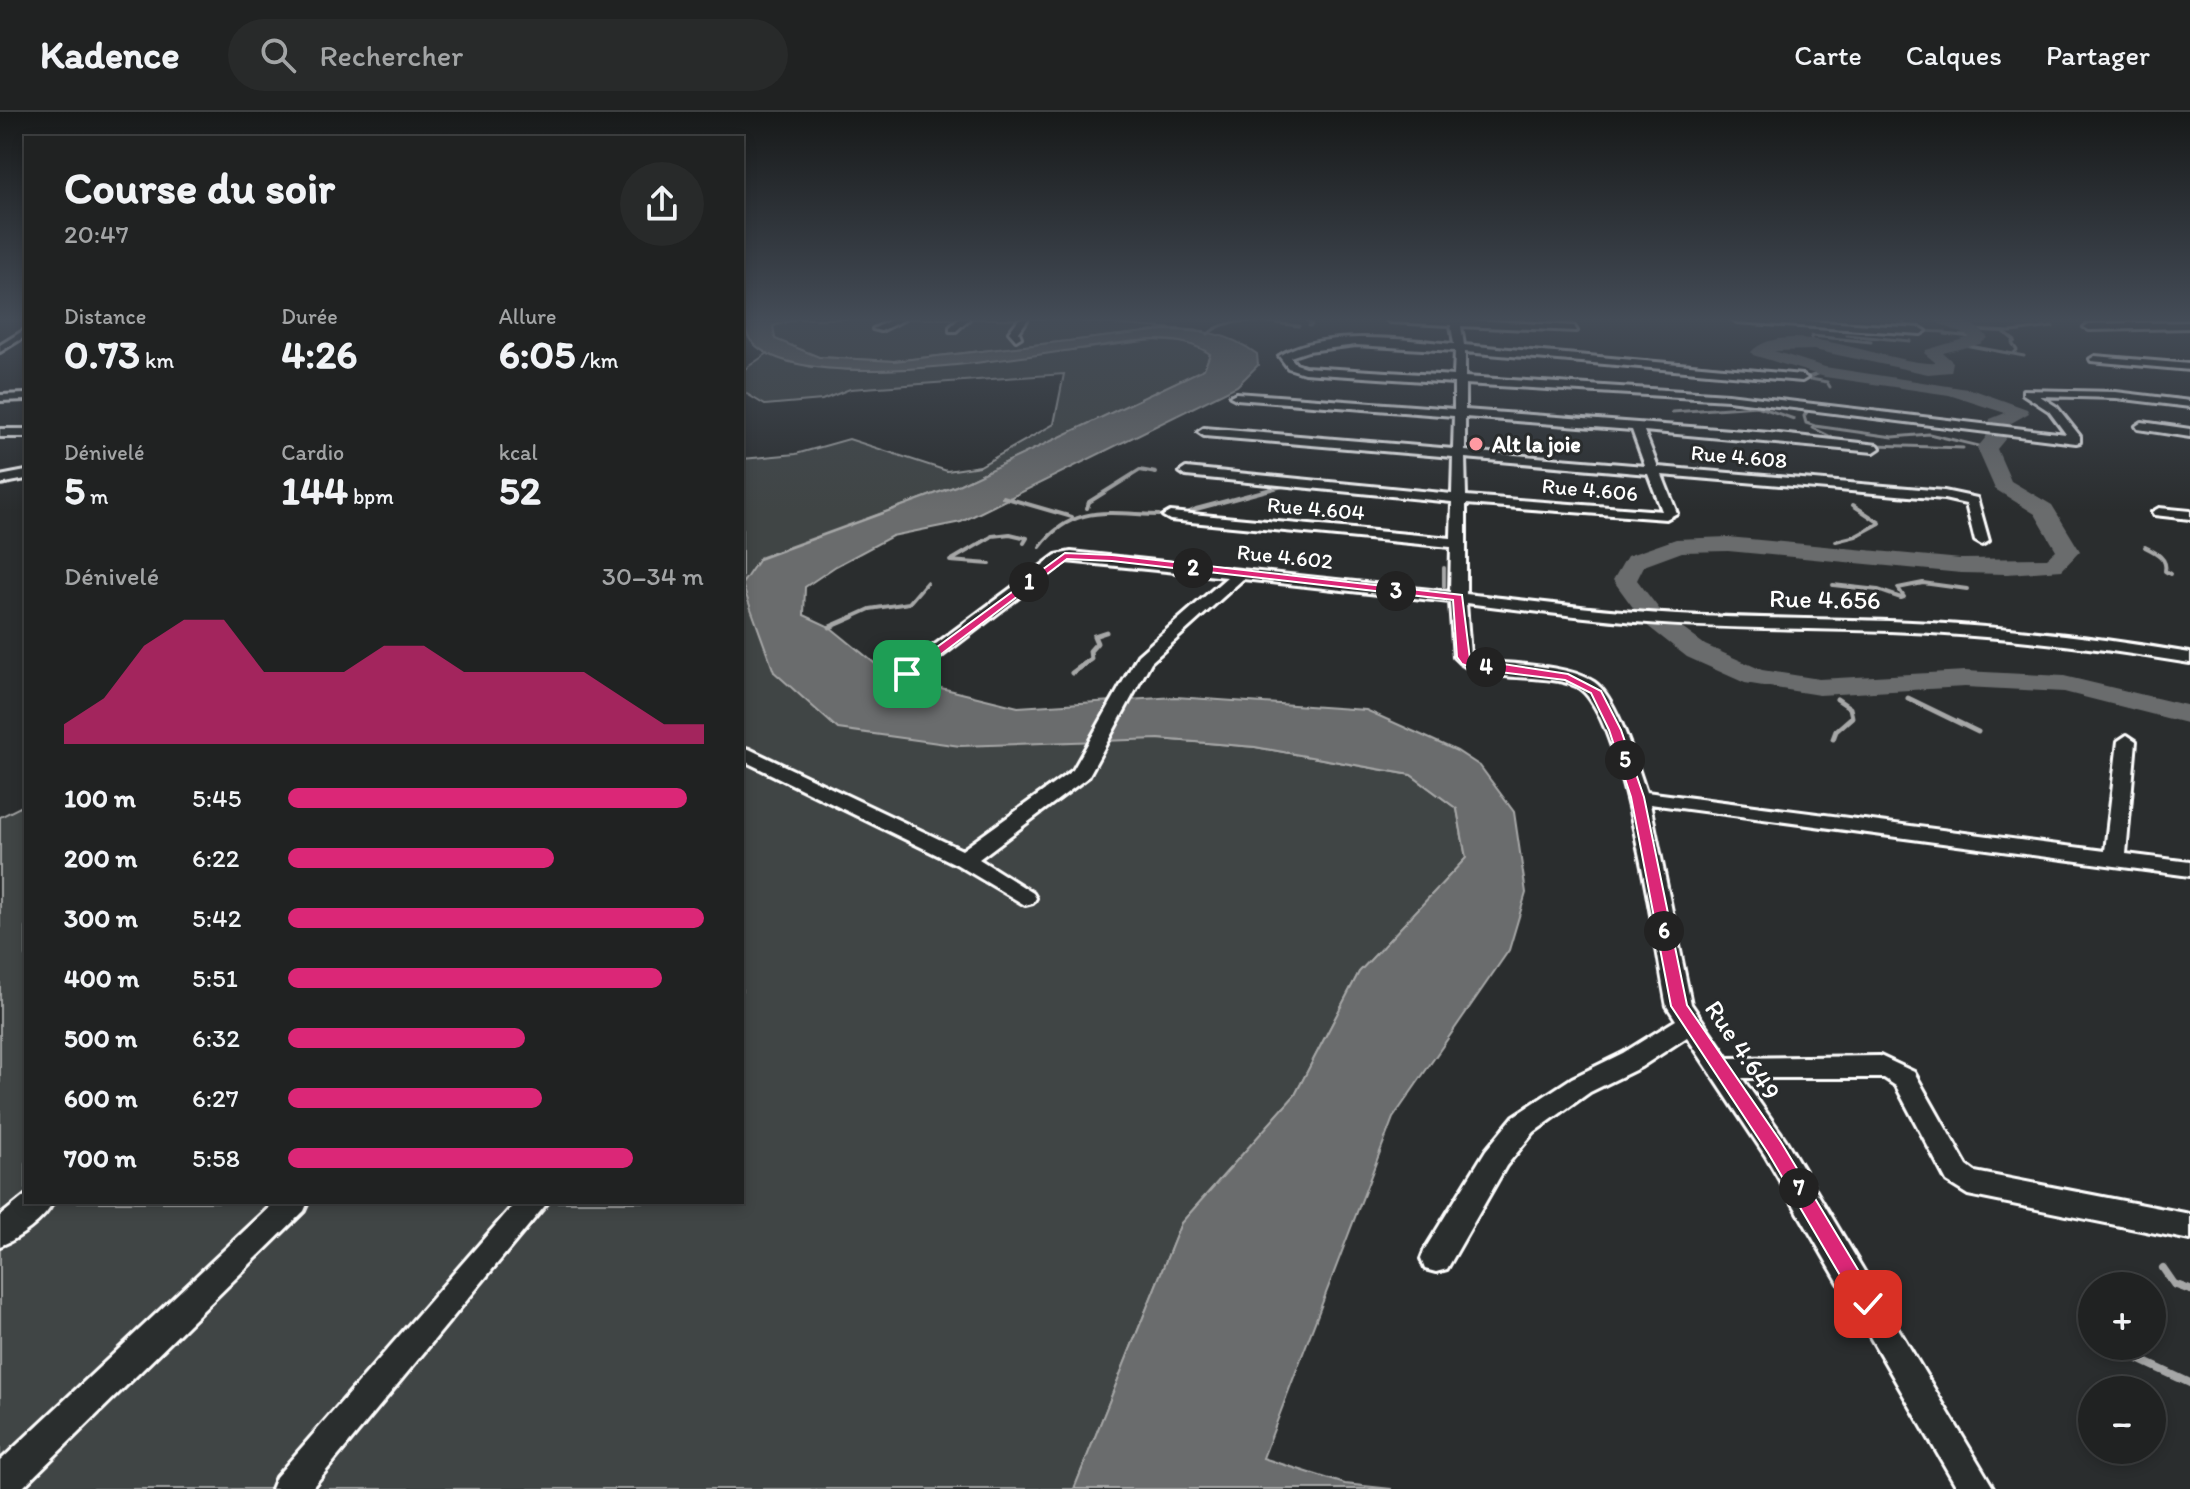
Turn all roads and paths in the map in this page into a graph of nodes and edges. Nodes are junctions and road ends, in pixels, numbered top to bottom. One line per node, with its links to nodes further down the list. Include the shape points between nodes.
1 (1458, 383): 7 (street, Rue 4.649)
2 (1529, 383): 6 (street, via 1743,399 2077,438 2053,409 2027,392)
3 (1236, 396): 7 (street)
4 (24, 397): 5 (street)
5 (0, 398)
6 (2190, 404)
7 (1458, 413): 9 (street); 15 (street, Rue 4.649)
8 (2142, 426): 13 (street)
9 (1637, 428): 14 (street); 16 (street)
10 (1204, 432): 15 (street, Rue 4.608)
11 (0, 433): 12 (street)
12 (24, 433)
13 (2190, 433)
14 (1874, 448)
15 (1460, 453): 16 (street, Rue 4.608); 20 (street, Rue 4.649)
16 (1655, 469): 20 (street, Rue 4.606, via 1670,513 1658,517); 24 (street, Rue 4.608, via 1964,498 1972,501)
17 (1186, 472): 20 (street)
18 (24, 475): 19 (street)
19 (0, 480)
20 (1459, 498): 25 (street, Rue 4.649)
21 (2159, 512): 22 (street)
22 (2190, 515)
23 (1170, 516): 25 (street, Rue 4.604)
24 (1982, 541)
25 (1458, 543): 27 (street, Rue 4.649)
26 (1240, 574): 27 (street, Rue 4.602); 29 (street, Rue 4.602, via 1065,556); 33 (street, via 1144,659 1081,773)
27 (1458, 598): 28 (street, Rue 4.656, via 1635,617 2006,634); 32 (street, Rue 4.649, via 1466,662 1568,677 1595,691)
28 (2190, 658)
29 (907, 674)
30 (2127, 741): 34 (street)
31 (744, 754): 33 (street)
32 (1638, 797): 34 (street); 37 (street, Rue 4.649, via 1679,1006)
33 (964, 859): 36 (street)
34 (2115, 859): 35 (street)
35 (2190, 869)
36 (1025, 898)
37 (1689, 1024): 38 (street, Rue 4.649); 44 (street, via 1524,1124 1496,1158)
38 (1723, 1068): 42 (street, via 1880,1066 1905,1079 1957,1174 1968,1183); 47 (street, Rue 4.649)
39 (36, 1204): 43 (street)
40 (292, 1204): 45 (street)
41 (532, 1204): 46 (street)
42 (2190, 1227)
43 (0, 1233)
44 (1436, 1259)
45 (0, 1485)
46 (288, 1489)
47 (1977, 1489)

